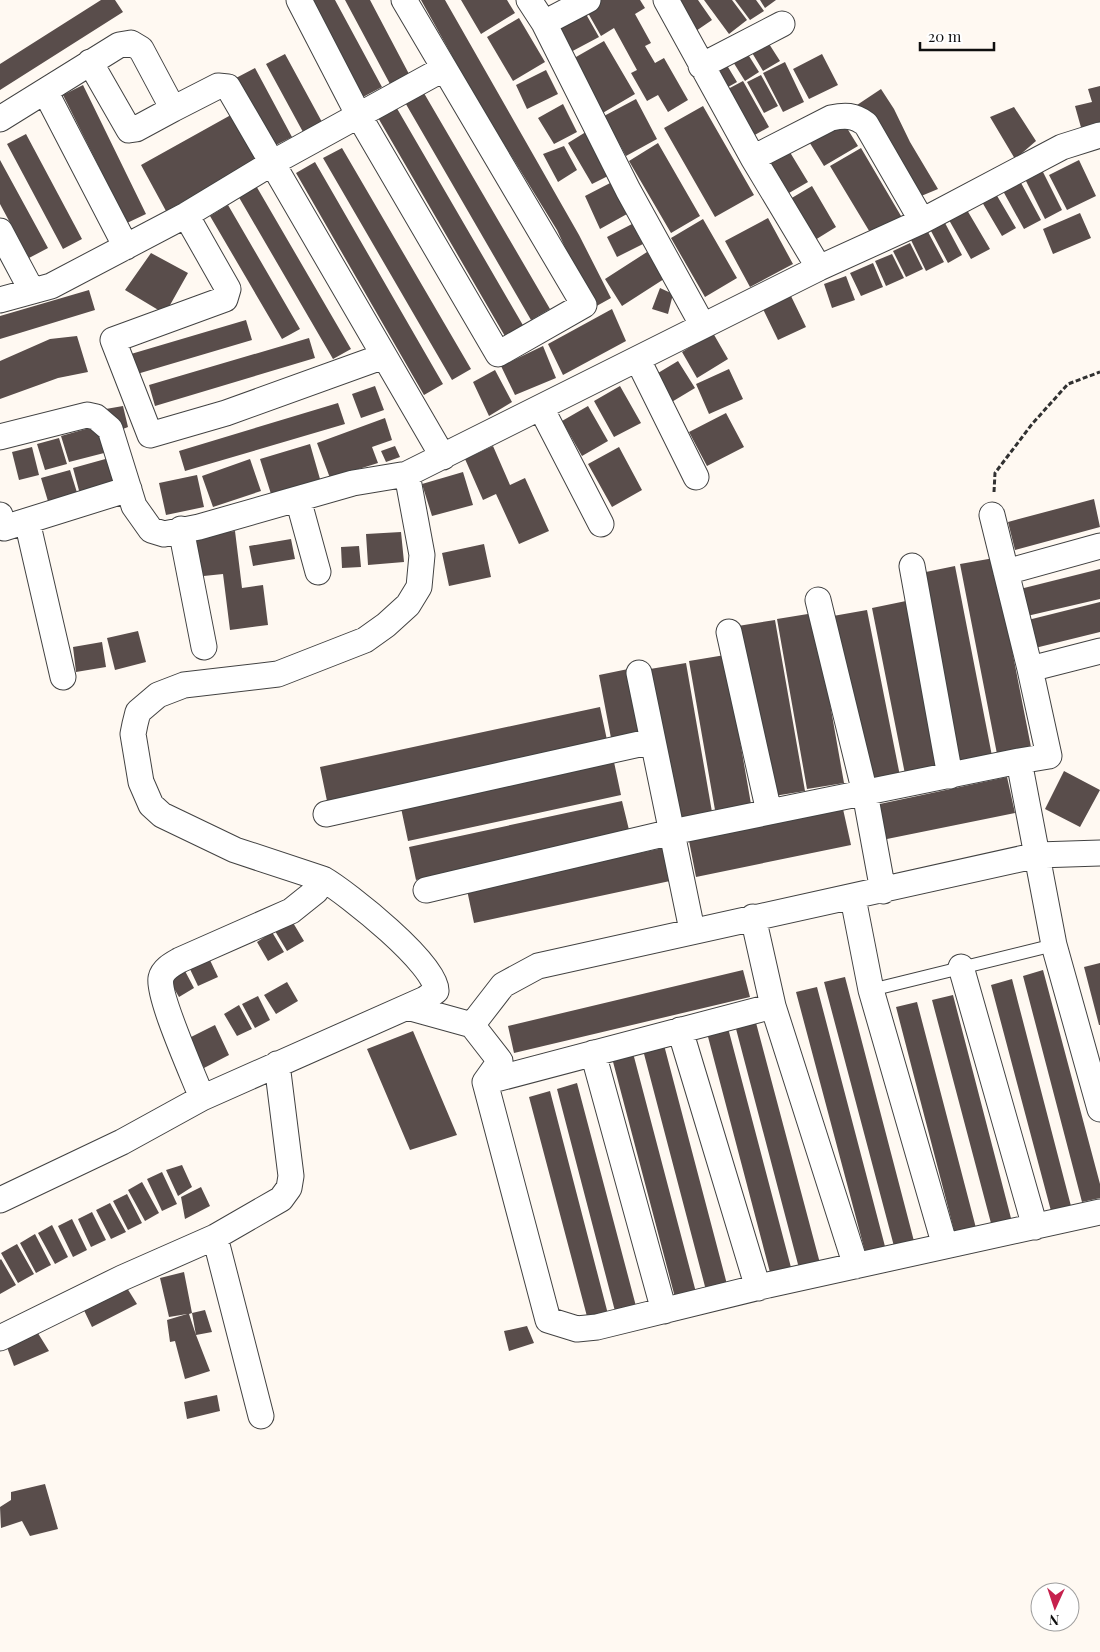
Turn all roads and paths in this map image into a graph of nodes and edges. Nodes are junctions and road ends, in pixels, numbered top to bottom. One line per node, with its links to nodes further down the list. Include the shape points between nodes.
1 (299, 0): 13 (street)
2 (404, 0): 10 (street)
3 (529, 0): 6 (street)
4 (588, 0): 6 (street)
5 (666, 0): 9 (street)
6 (544, 23): 25 (street, via 628,190)
7 (782, 24): 9 (street)
8 (90, 62): 11 (street); 12 (street, via 119,45 137,45); 12 (street, via 129,130)
9 (701, 66): 16 (street)
10 (443, 69): 13 (street); 13 (street, via 584,305 540,332 498,354)
11 (45, 91): 14 (street); 21 (street)
12 (173, 109): 17 (street, via 225,85)
13 (359, 116): 17 (street)
14 (0, 119)
15 (1100, 136): 19 (street, via 1062,147)
16 (753, 158): 19 (street, via 831,118 842,115 855,118 866,124); 22 (street)
17 (272, 163): 18 (street); 26 (street)
18 (186, 215): 21 (street); 26 (street, via 228,289 225,299 113,340 150,435 226,413)
19 (922, 221): 22 (street)
20 (0, 230): 23 (street)
21 (126, 247): 23 (street, via 51,286)
22 (819, 268): 25 (street)
23 (32, 291): 24 (street)
24 (0, 300)
25 (703, 326): 27 (street)
26 (384, 356): 31 (street)
27 (638, 360): 29 (street); 33 (street)
28 (1100, 372): 36 (path, via 1068,384 994,473)
29 (541, 408): 31 (street); 38 (street)
30 (0, 437): 34 (street, via 87,415 96,417 105,423 114,438)
31 (444, 457): 32 (street)
32 (407, 474): 35 (street, via 353,483); 60 (street, via 422,555 419,587 408,605 365,640 278,674 184,685 158,695 138,712 132,734 141,782 151,805 162,815 235,850)
33 (696, 477)
34 (129, 489): 37 (street); 39 (street, via 134,506 151,530 164,534)
35 (298, 499): 39 (street, via 199,527); 42 (street)
36 (992, 515): 43 (street)
37 (8, 523): 50 (street)
38 (601, 524)
39 (181, 529): 46 (street)
40 (1100, 546): 43 (street)
41 (912, 566): 53 (street)
42 (318, 572)
43 (1006, 572): 48 (street)
44 (818, 600): 54 (street)
45 (729, 632): 55 (street)
46 (204, 647)
47 (1100, 651): 48 (street)
48 (1030, 669): 52 (street, via 1049,756)
49 (639, 673): 51 (street)
50 (63, 677)
51 (653, 741): 56 (street); 57 (street)
52 (1019, 761): 53 (street); 59 (street)
53 (950, 776): 54 (street)
54 (865, 793): 55 (street); 62 (street)
55 (769, 812): 57 (street)
56 (326, 814)
57 (672, 832): 61 (street); 65 (street)
58 (1100, 853): 59 (street)
59 (1038, 855): 62 (street); 66 (street)
60 (323, 880): 70 (street, via 394,934 434,979 433,995); 76 (street, via 316,891 291,911 168,966 161,976 160,986 175,1031)
61 (426, 890)
62 (883, 891): 63 (street)
63 (853, 898): 64 (street); 68 (street)
64 (754, 918): 65 (street); 69 (street)
65 (692, 930): 71 (street, via 530,970 503,985)
66 (1054, 945): 67 (lane); 77 (street)
67 (961, 967): 68 (lane); 80 (street)
68 (870, 990): 82 (street)
69 (773, 1006): 72 (street); 83 (street)
70 (407, 1007): 71 (street); 74 (street)
71 (472, 1025): 75 (street, via 500,1061)
72 (680, 1030): 73 (street); 84 (street)
73 (593, 1053): 75 (street); 85 (street)
74 (277, 1064): 76 (street); 81 (street, via 290,1164 289,1188 280,1199)
75 (485, 1082): 85 (street, via 548,1320 577,1329)
76 (202, 1098): 78 (street, via 122,1142)
77 (1100, 1109)
78 (0, 1200)
79 (1100, 1212): 80 (street)
80 (1035, 1227): 82 (street)
81 (215, 1237): 86 (street); 87 (street)
82 (945, 1246): 83 (street)
83 (856, 1266): 84 (street)
84 (758, 1288): 85 (street)
85 (664, 1311)
86 (0, 1338)
87 (261, 1416)

